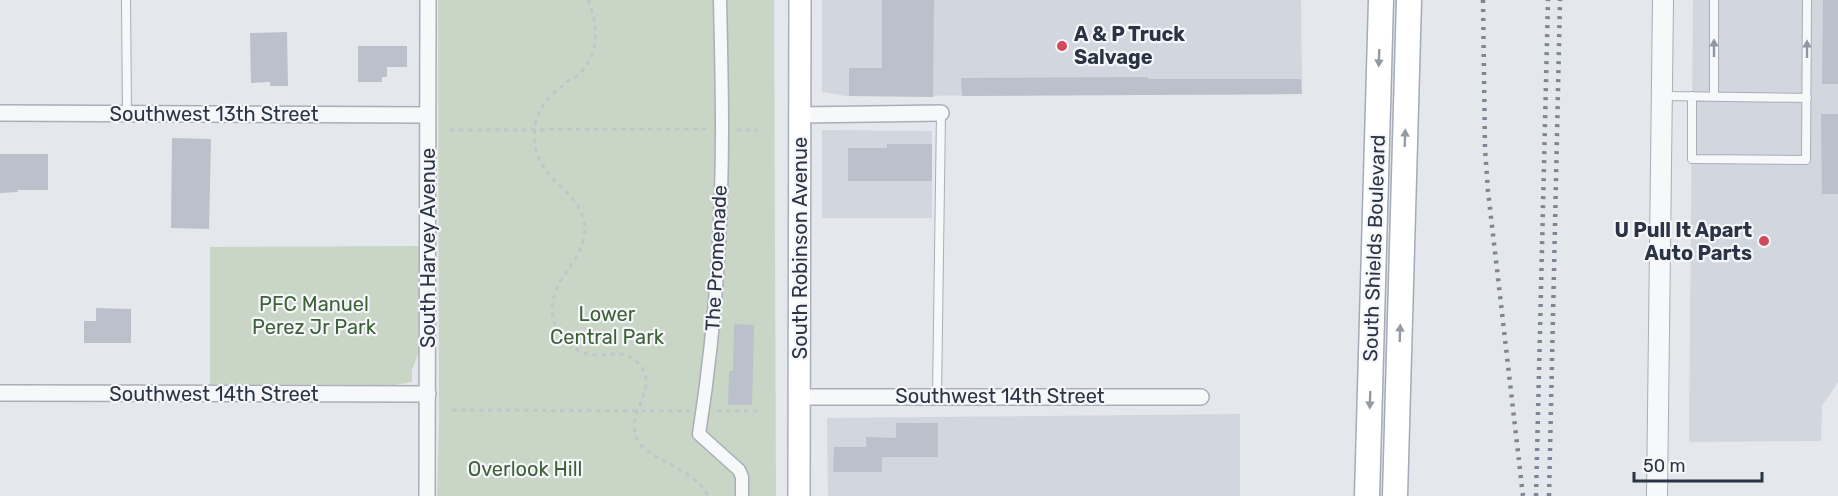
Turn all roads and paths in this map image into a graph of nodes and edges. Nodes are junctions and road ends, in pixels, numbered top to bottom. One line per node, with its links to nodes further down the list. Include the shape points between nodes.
1 (126, 0): 16 (lane)
2 (428, 0): 18 (street, South Harvey Avenue)
3 (588, 0): 22 (path, via 597,37 589,58 580,73 549,98 540,110)
4 (720, 0): 20 (street, The Promenade)
5 (800, 0): 19 (main road, South Robinson Avenue)
6 (1381, 0): 37 (main road, South Shields Boulevard, one-way to 37)
7 (1409, 0): 38 (main road, South Shields Boulevard, one-way to 7)
8 (1663, 0): 11 (street)
9 (1714, 0): 13 (lane, one-way to 9)
10 (1808, 0): 14 (lane, one-way to 10)
11 (1662, 96): 12 (lane); 39 (street)
12 (1692, 96): 13 (lane); 14 (lane, via 1692,159 1806,160)
13 (1714, 96): 14 (lane)
14 (1807, 98)
15 (0, 113): 16 (street, Southwest 13th Street)
16 (127, 113): 18 (street, Southwest 13th Street)
17 (941, 113): 19 (street); 26 (lane)
18 (428, 115): 25 (street, South Harvey Avenue)
19 (800, 115): 27 (main road, South Robinson Avenue)
20 (722, 129): 22 (path); 23 (path); 31 (street, The Promenade, via 717,274)
21 (450, 130): 22 (path)
22 (535, 130): 30 (path, via 540,161 549,176 574,199 583,214 585,229 581,246 551,300 555,327 570,345 583,352 594,356 622,353 634,359 647,380)
23 (758, 130)
24 (0, 393): 25 (street, Southwest 14th Street)
25 (428, 394): 33 (street, South Harvey Avenue)
26 (937, 396): 27 (street, Southwest 14th Street); 28 (street, Southwest 14th Street)
27 (799, 397): 36 (main road, South Robinson Avenue)
28 (1202, 397)
29 (452, 410): 30 (path)
30 (638, 411): 31 (path); 34 (path, via 635,434 639,443 650,454 692,476)
31 (702, 411): 32 (path); 35 (street, The Promenade, via 699,434 739,470)
32 (759, 411)
33 (427, 496)
34 (708, 496)
35 (742, 496)
36 (799, 496)
37 (1367, 496)
38 (1395, 496)
39 (1657, 496)

